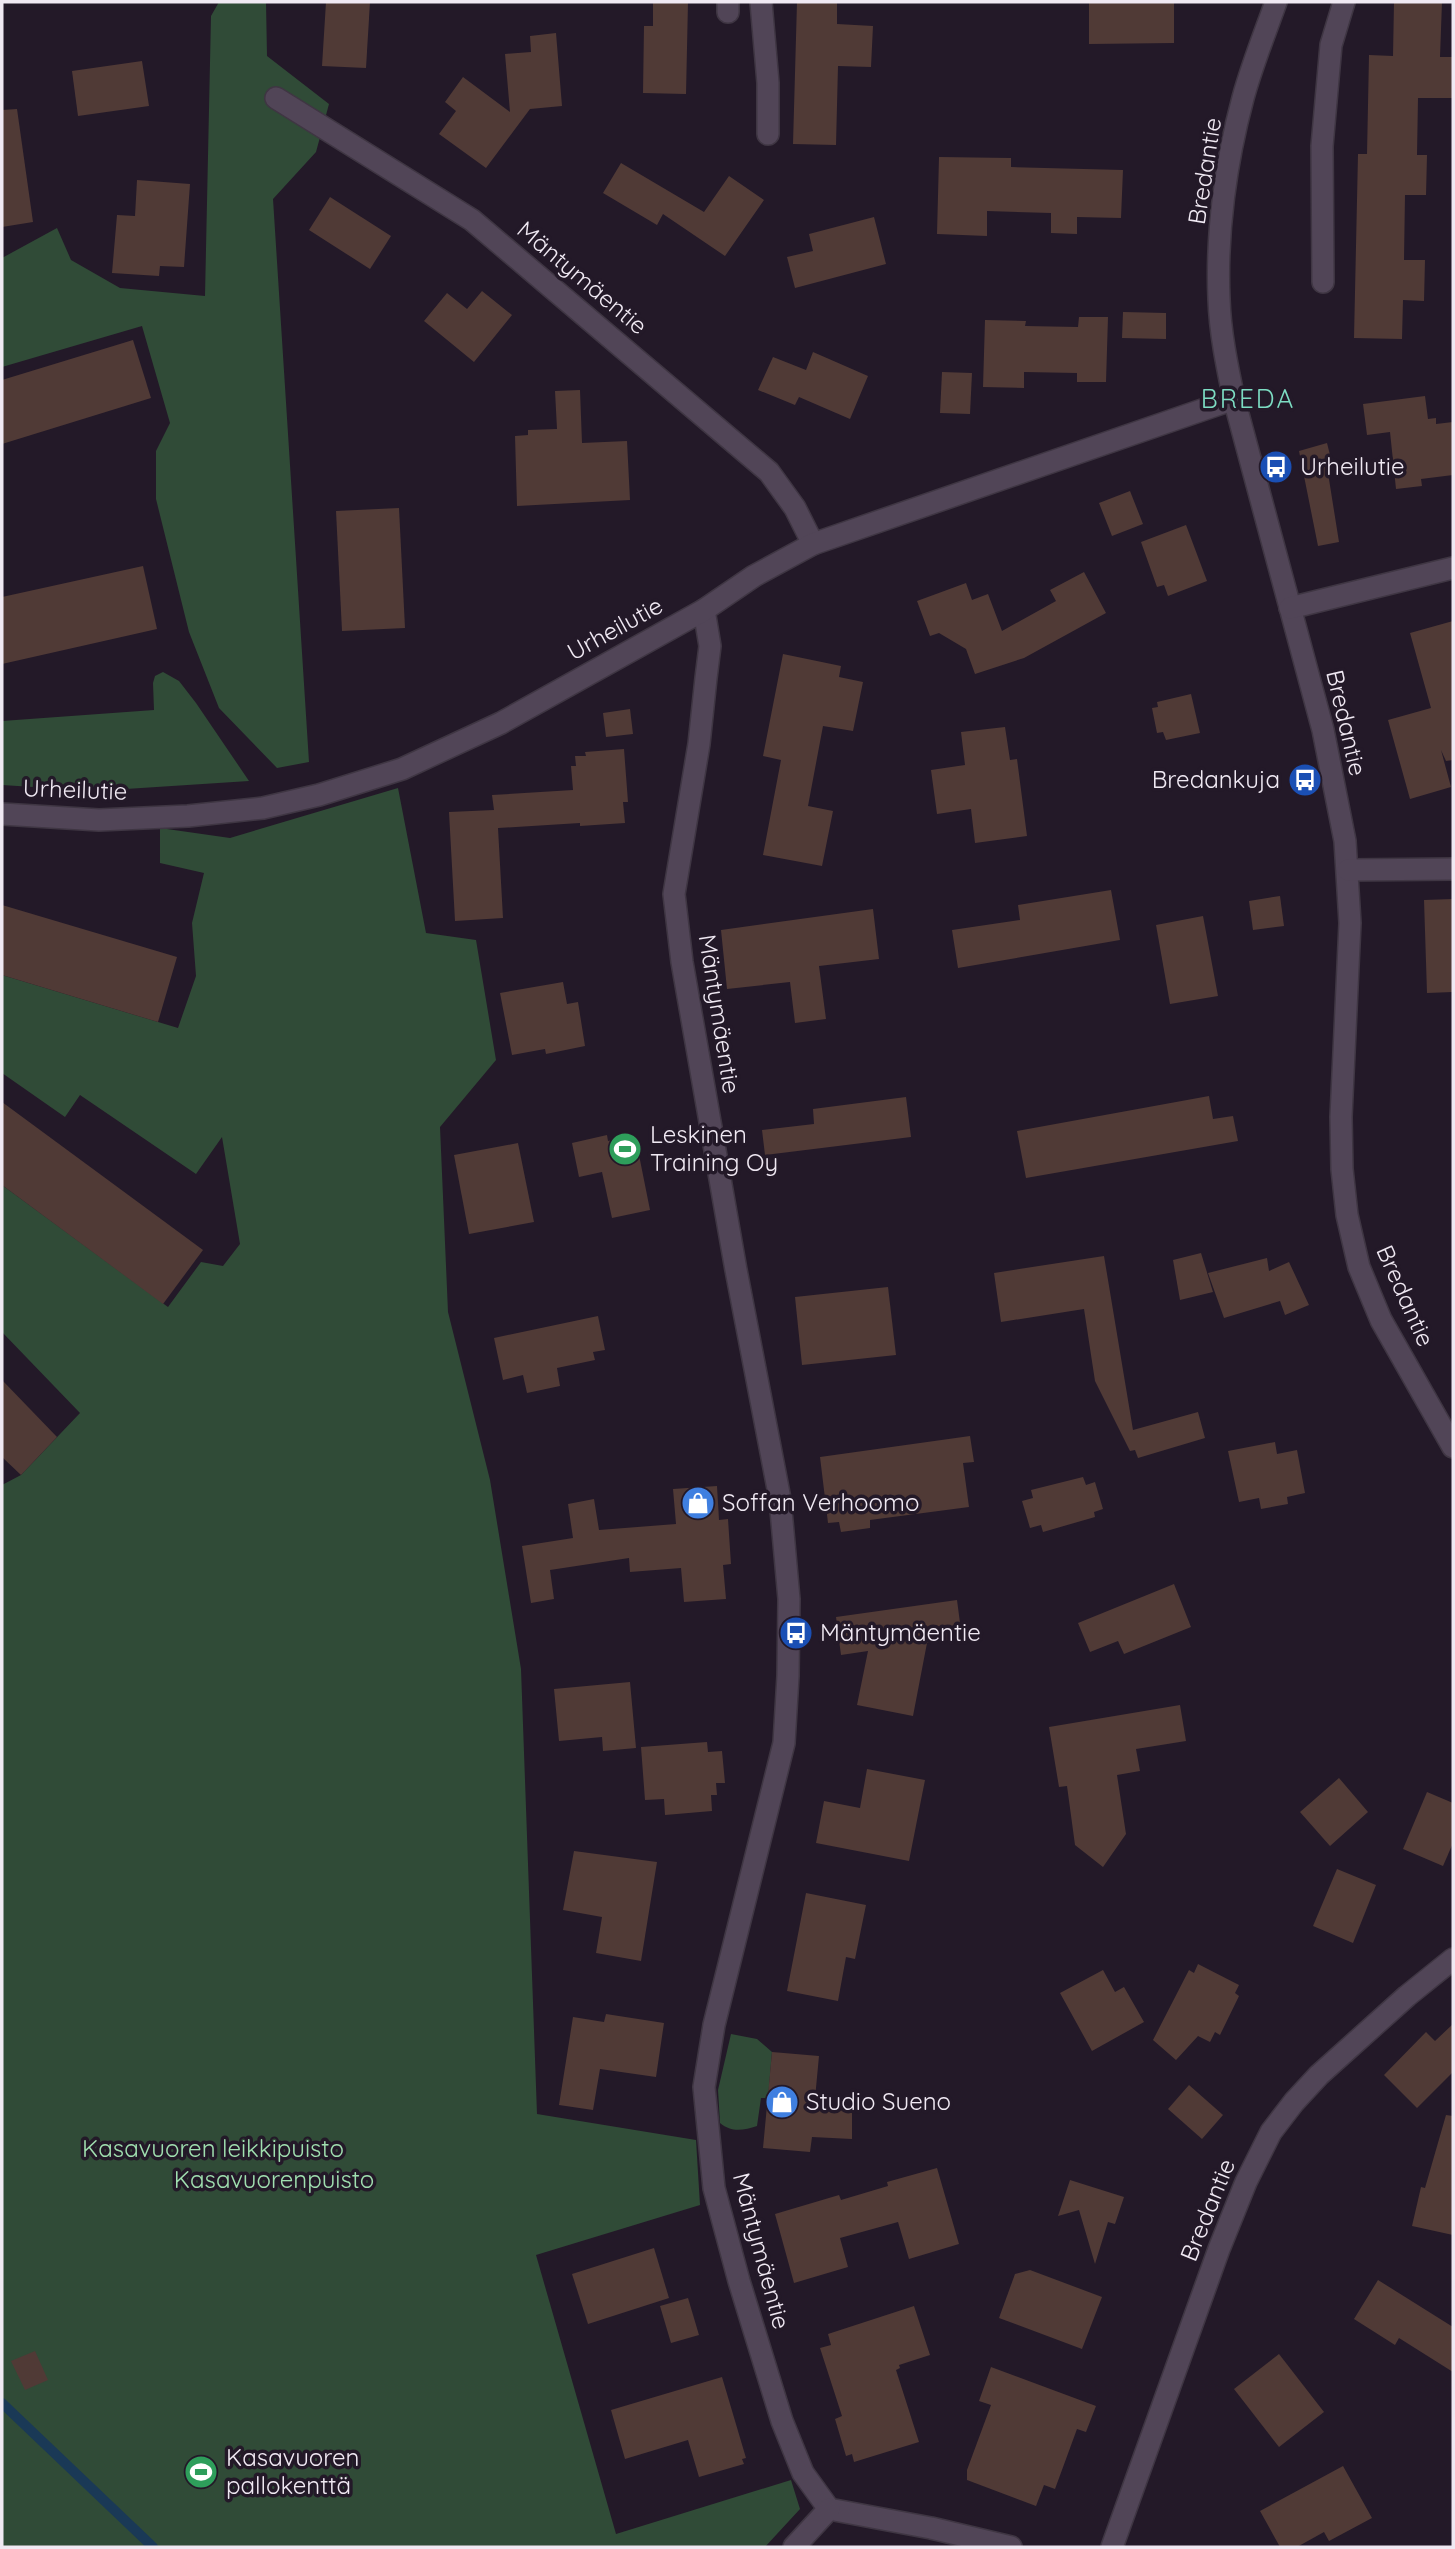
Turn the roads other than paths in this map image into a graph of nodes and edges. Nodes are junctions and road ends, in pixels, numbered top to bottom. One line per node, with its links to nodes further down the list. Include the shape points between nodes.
1 (761, 2): 5 (street)
2 (1276, 2): 7 (street, Bredantie, via 1243,98 1224,205 1219,299)
3 (1344, 2): 6 (street, via 1331,46 1322,146)
4 (276, 97): 8 (street, Mäntymäentie, via 472,220 769,472)
5 (768, 134)
6 (1323, 282)
7 (1234, 399): 8 (street, Urheilutie); 10 (street, Bredantie)
8 (813, 544): 11 (street, Urheilutie)
9 (1453, 568): 10 (street)
10 (1290, 608): 14 (street, Bredantie, via 1323,730)
11 (704, 610): 12 (street, Urheilutie, via 489,729 402,769 319,795 263,808 188,816 99,820); 17 (street, Mäntymäentie, via 710,646 674,894 682,962 779,1499 789,1600 784,1743 714,2025 704,2087 715,2188 736,2272 782,2421 803,2473)
12 (2, 814)
13 (1453, 869): 14 (street)
14 (1348, 870): 15 (street, Bredantie, via 1350,923 1341,1117 1347,1215 1359,1267 1381,1320)
15 (1453, 1447)
16 (1453, 1959): 20 (street, Bredantie, via 1319,2076 1271,2132 1219,2249)
17 (830, 2509): 18 (street); 19 (street)
18 (794, 2547)
19 (1011, 2547)
20 (1112, 2547)

